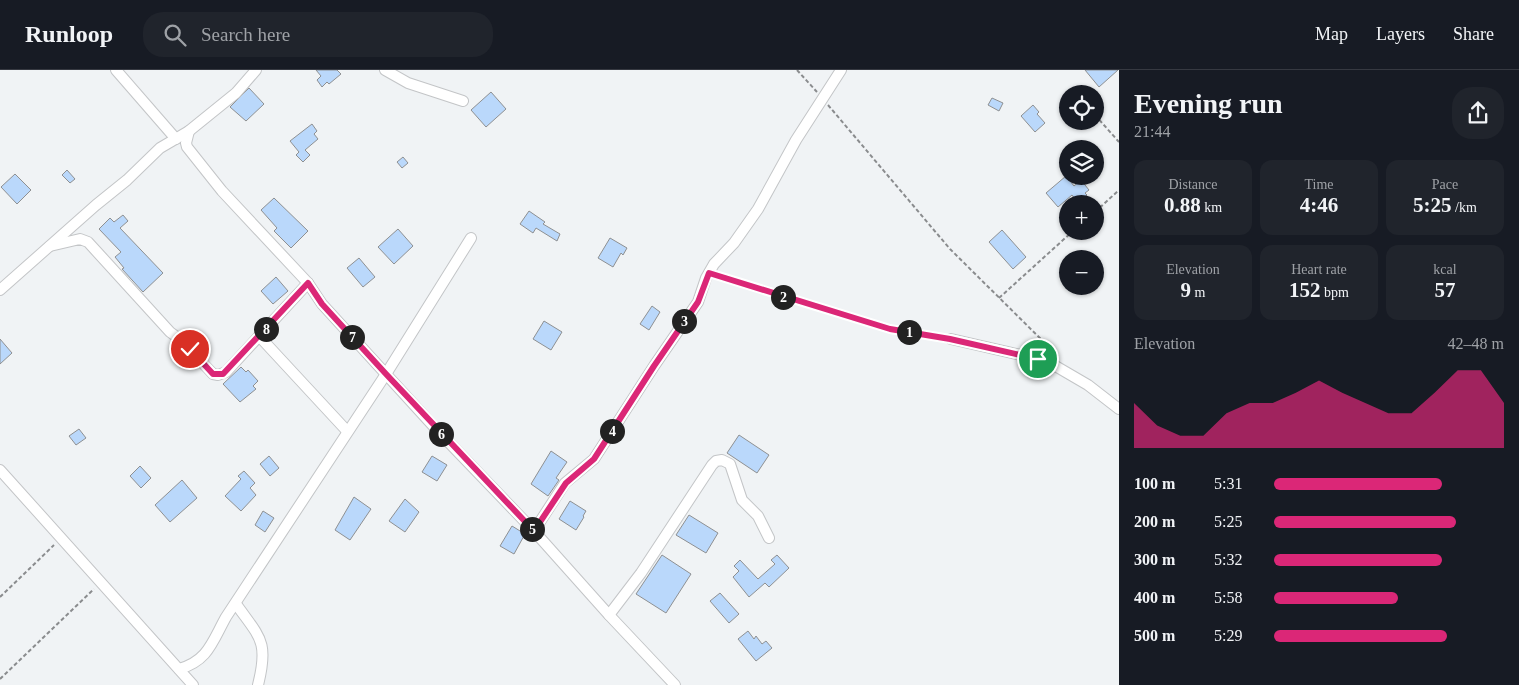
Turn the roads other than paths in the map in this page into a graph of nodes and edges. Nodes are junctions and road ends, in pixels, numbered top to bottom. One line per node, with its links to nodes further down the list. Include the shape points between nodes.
1 (116, 70): 7 (street)
2 (256, 70): 6 (street, via 236,93)
3 (385, 70): 5 (street, via 408,83)
4 (841, 70): 18 (street, via 758,208 734,243 714,264 698,302 594,459 566,483)
5 (463, 101)
6 (189, 131): 7 (street); 10 (street, via 186,147 222,191)
7 (176, 138): 9 (street, via 160,148)
8 (471, 238): 14 (street)
9 (50, 246): 11 (street); 12 (street, via 80,239 88,242 213,374 223,374)
10 (308, 283): 12 (street); 14 (street, via 322,304)
11 (0, 290)
12 (259, 336): 16 (street)
13 (950, 339): 15 (street, via 1052,364 1088,385)
14 (386, 374): 16 (street); 18 (street)
15 (1119, 409)
16 (347, 431): 20 (street)
17 (0, 470): 22 (street)
18 (534, 531): 21 (street)
19 (769, 538): 21 (street, via 758,516 742,500 730,464 716,461 641,573)
20 (236, 604): 22 (street, via 207,652 199,661); 24 (street, via 263,646)
21 (608, 615): 25 (street)
22 (179, 669): 23 (street)
23 (193, 685)
24 (258, 685)
25 (676, 685)

